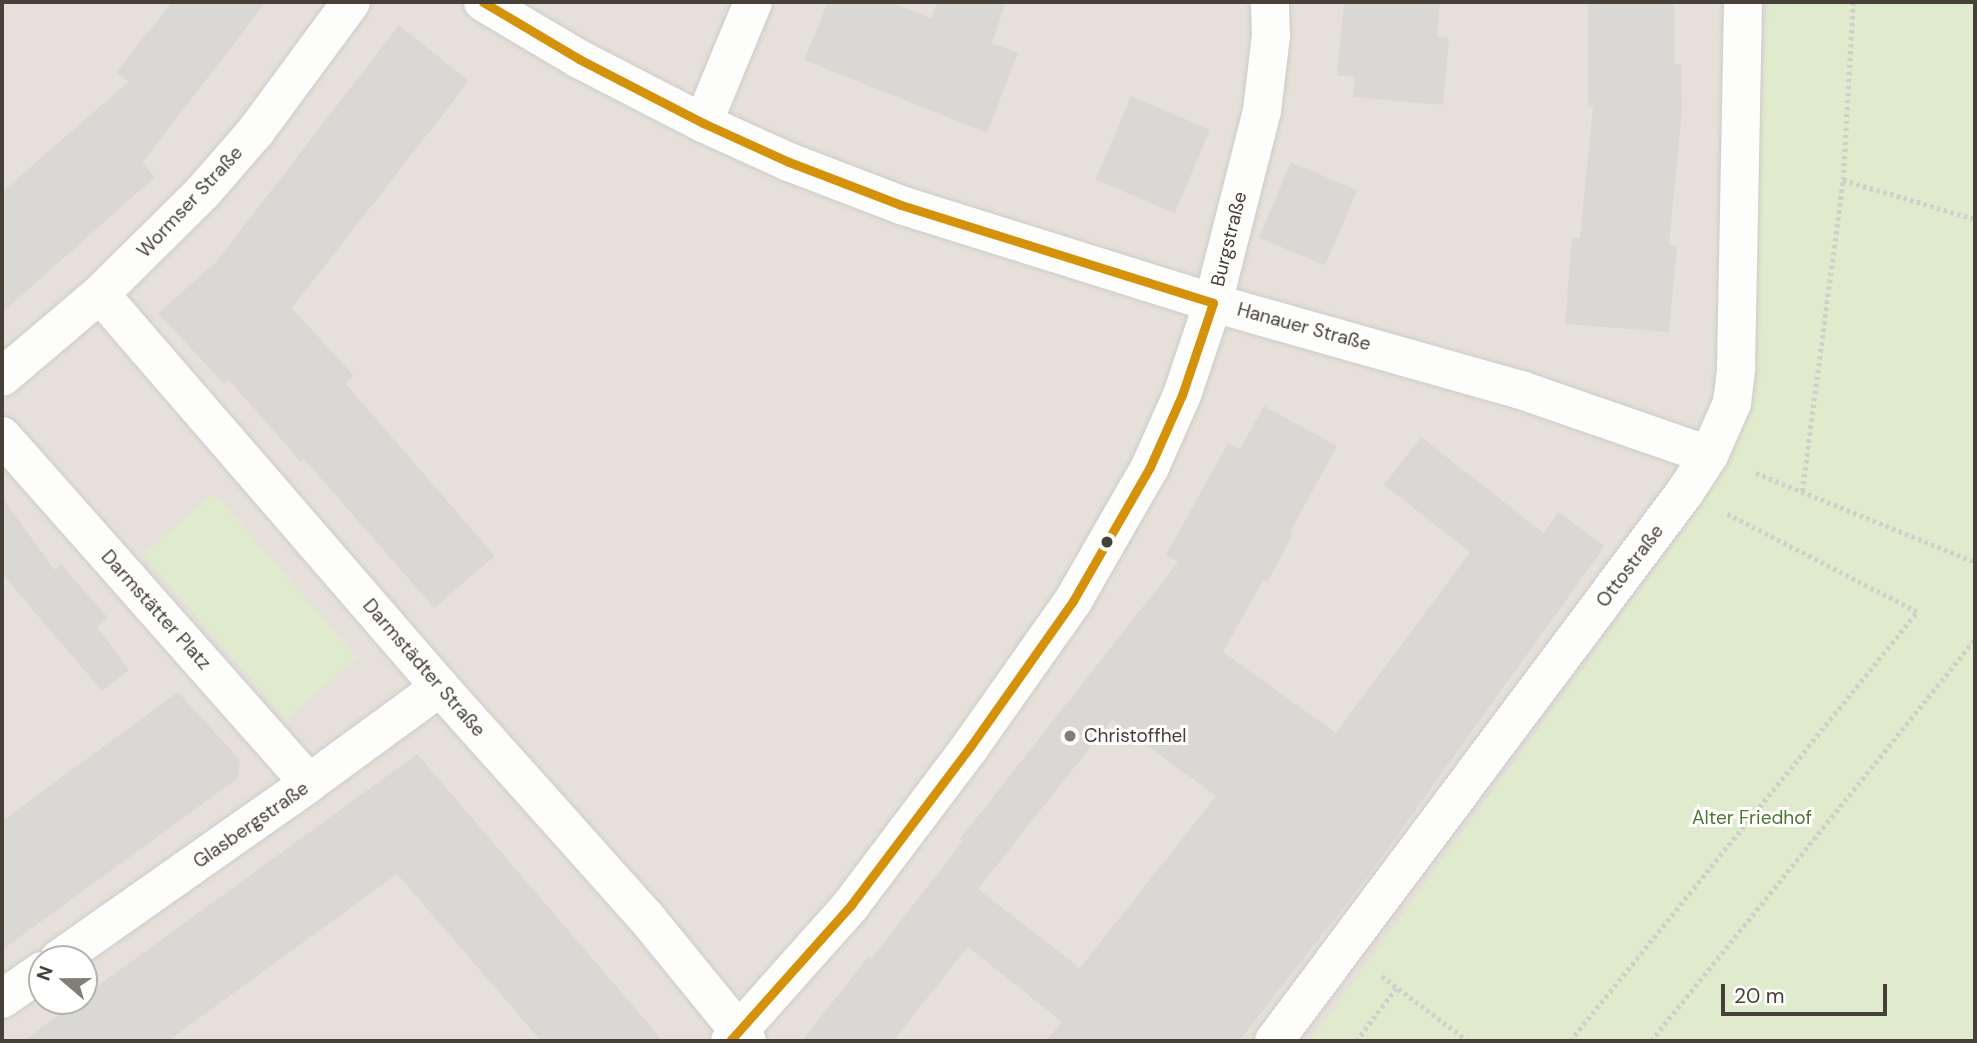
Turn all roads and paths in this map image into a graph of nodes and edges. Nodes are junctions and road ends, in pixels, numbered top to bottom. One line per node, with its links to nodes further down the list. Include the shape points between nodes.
1 (351, 2): 10 (street, Wormser Straße, via 256,131 203,192)
2 (483, 2): 7 (street, Hanauer Straße, via 579,59)
3 (753, 2): 7 (street)
4 (1270, 2): 11 (street, Burgstraße, via 1262,111)
5 (1743, 2): 14 (street, Ottostraße, via 1736,368 1732,403)
6 (1853, 2): 8 (path)
7 (703, 123): 11 (street, Hanauer Straße, via 901,205)
8 (1843, 180): 9 (path); 15 (path)
9 (1975, 219)
10 (100, 295): 12 (street, Wormser Straße); 19 (street, Darmstädter Straße)
11 (1213, 303): 14 (street, Hanauer Straße, via 1521,390); 26 (street, Burgstraße, via 1182,395 1150,467 1073,601 971,747 851,905)
12 (2, 377)
13 (2, 436): 20 (street, Darmstätter Platz)
14 (1709, 455): 15 (path); 16 (street, Ottostraße)
15 (1802, 491): 17 (path)
16 (1685, 492): 22 (street, Ottostraße); 30 (path, via 1917,612)
17 (1975, 562)
18 (1975, 639): 31 (path)
19 (440, 687): 20 (street, Glasbergstraße); 26 (street, Darmstädter Straße, via 645,916)
20 (309, 783): 21 (street, Glasbergstraße)
21 (79, 945)
22 (1346, 948): 24 (path); 27 (street, Ottostraße)
23 (28, 981): 25 (street)
24 (1397, 987): 28 (path); 29 (path)
25 (2, 999)
26 (739, 1038)
27 (1273, 1041)
28 (1356, 1041)
29 (1468, 1041)
30 (1570, 1041)
31 (1651, 1041)

